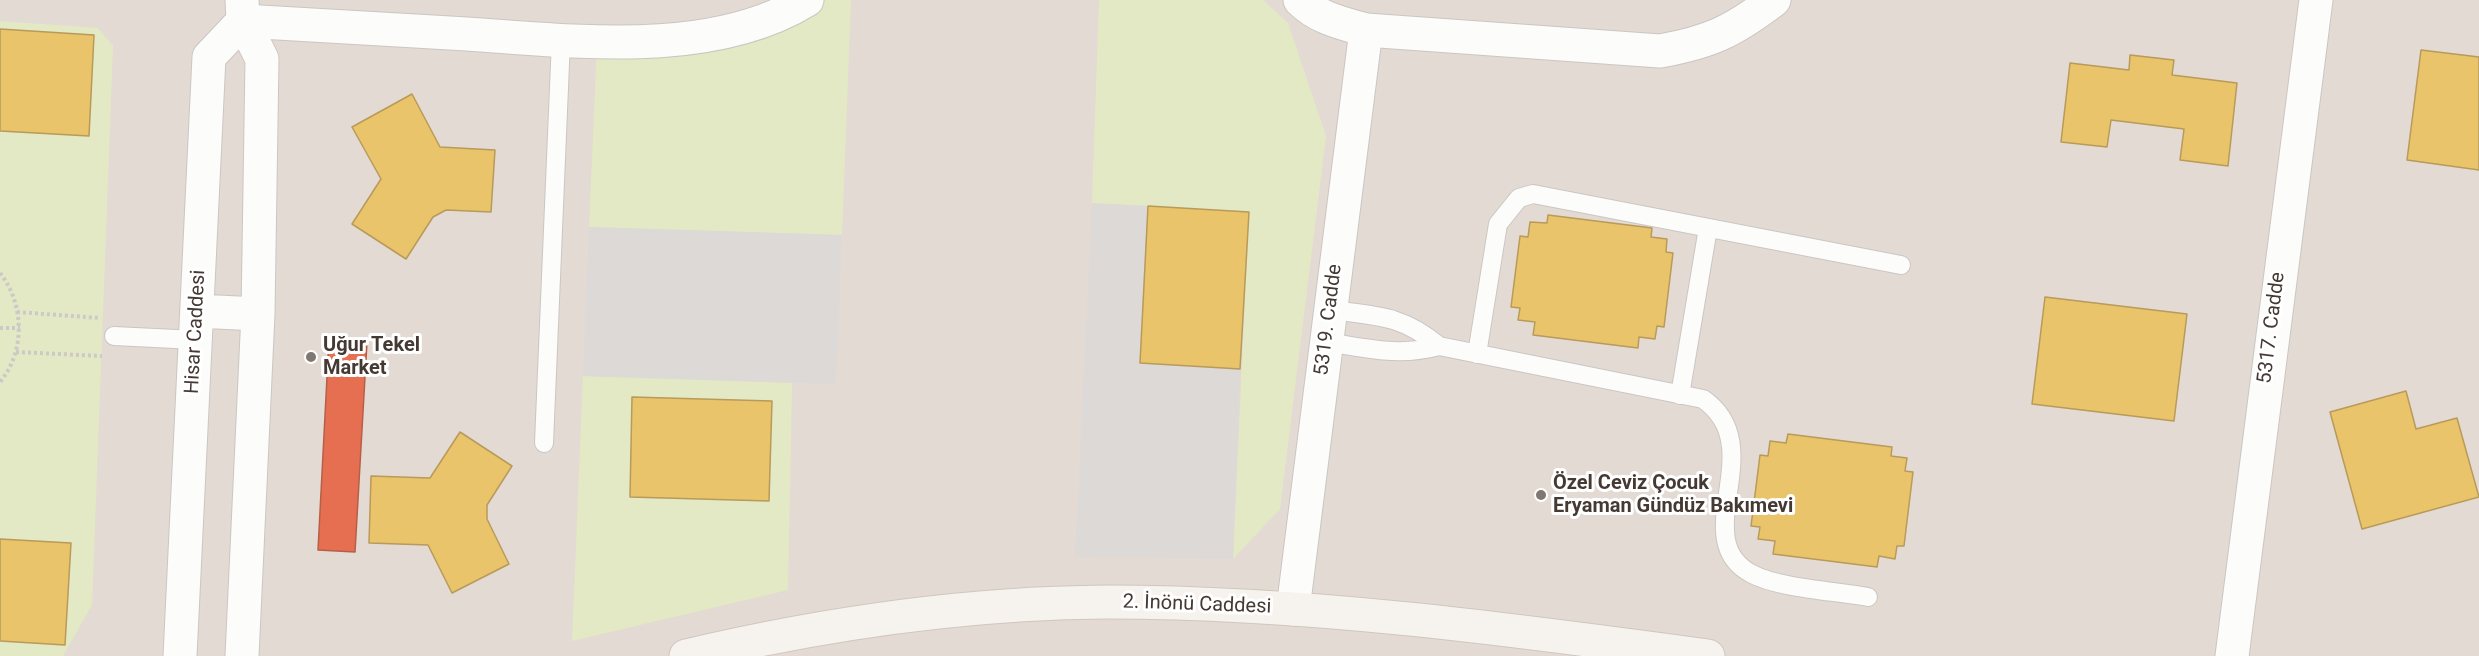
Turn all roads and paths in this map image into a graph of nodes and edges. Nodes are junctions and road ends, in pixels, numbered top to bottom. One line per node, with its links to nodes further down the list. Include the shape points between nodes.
1 (807, 0): 7 (street, via 763,20 713,35 669,41)
2 (1300, 0): 6 (street, via 1330,20)
3 (1774, 0): 6 (street, via 1729,32 1699,44 1660,51)
4 (2316, 0): 34 (street, 5317. Cadde)
5 (243, 10): 7 (street); 13 (street, via 262,59); 15 (street, Hisar Caddesi, via 209,57)
6 (1366, 30): 11 (street, 5319. Cadde)
7 (561, 40): 26 (lane)
8 (1708, 228): 9 (lane); 22 (lane, via 1533,194 1519,198 1498,224); 25 (lane)
9 (1901, 265)
10 (0, 273): 12 (path)
11 (1331, 310): 19 (street, 5319. Cadde); 20 (lane, via 1397,320 1420,330)
12 (17, 312): 14 (path); 17 (path)
13 (258, 314): 15 (street); 30 (street)
14 (104, 318)
15 (196, 326): 18 (lane); 31 (street, Hisar Caddesi)
16 (0, 328): 17 (path)
17 (20, 328): 21 (path)
18 (114, 336)
19 (1326, 342): 20 (lane, via 1395,353); 28 (street, 5319. Cadde)
20 (1439, 346): 22 (lane)
21 (16, 352): 23 (path); 24 (path)
22 (1477, 354): 25 (lane)
23 (113, 356)
24 (0, 382)
25 (1680, 395): 27 (lane, via 1703,399 1717,409 1730,433 1724,531 1726,544 1740,566 1763,579)
26 (544, 443)
27 (1868, 597)
28 (1293, 609): 29 (main road, 2. İnönü Caddesi, via 1106,602 1018,606); 33 (main road, 2. İnönü Caddesi, via 1543,633)
29 (830, 642): 32 (main road, 2. İnönü Caddesi)
30 (247, 648)
31 (180, 656)
32 (686, 656)
33 (1708, 656)
34 (2232, 656)

